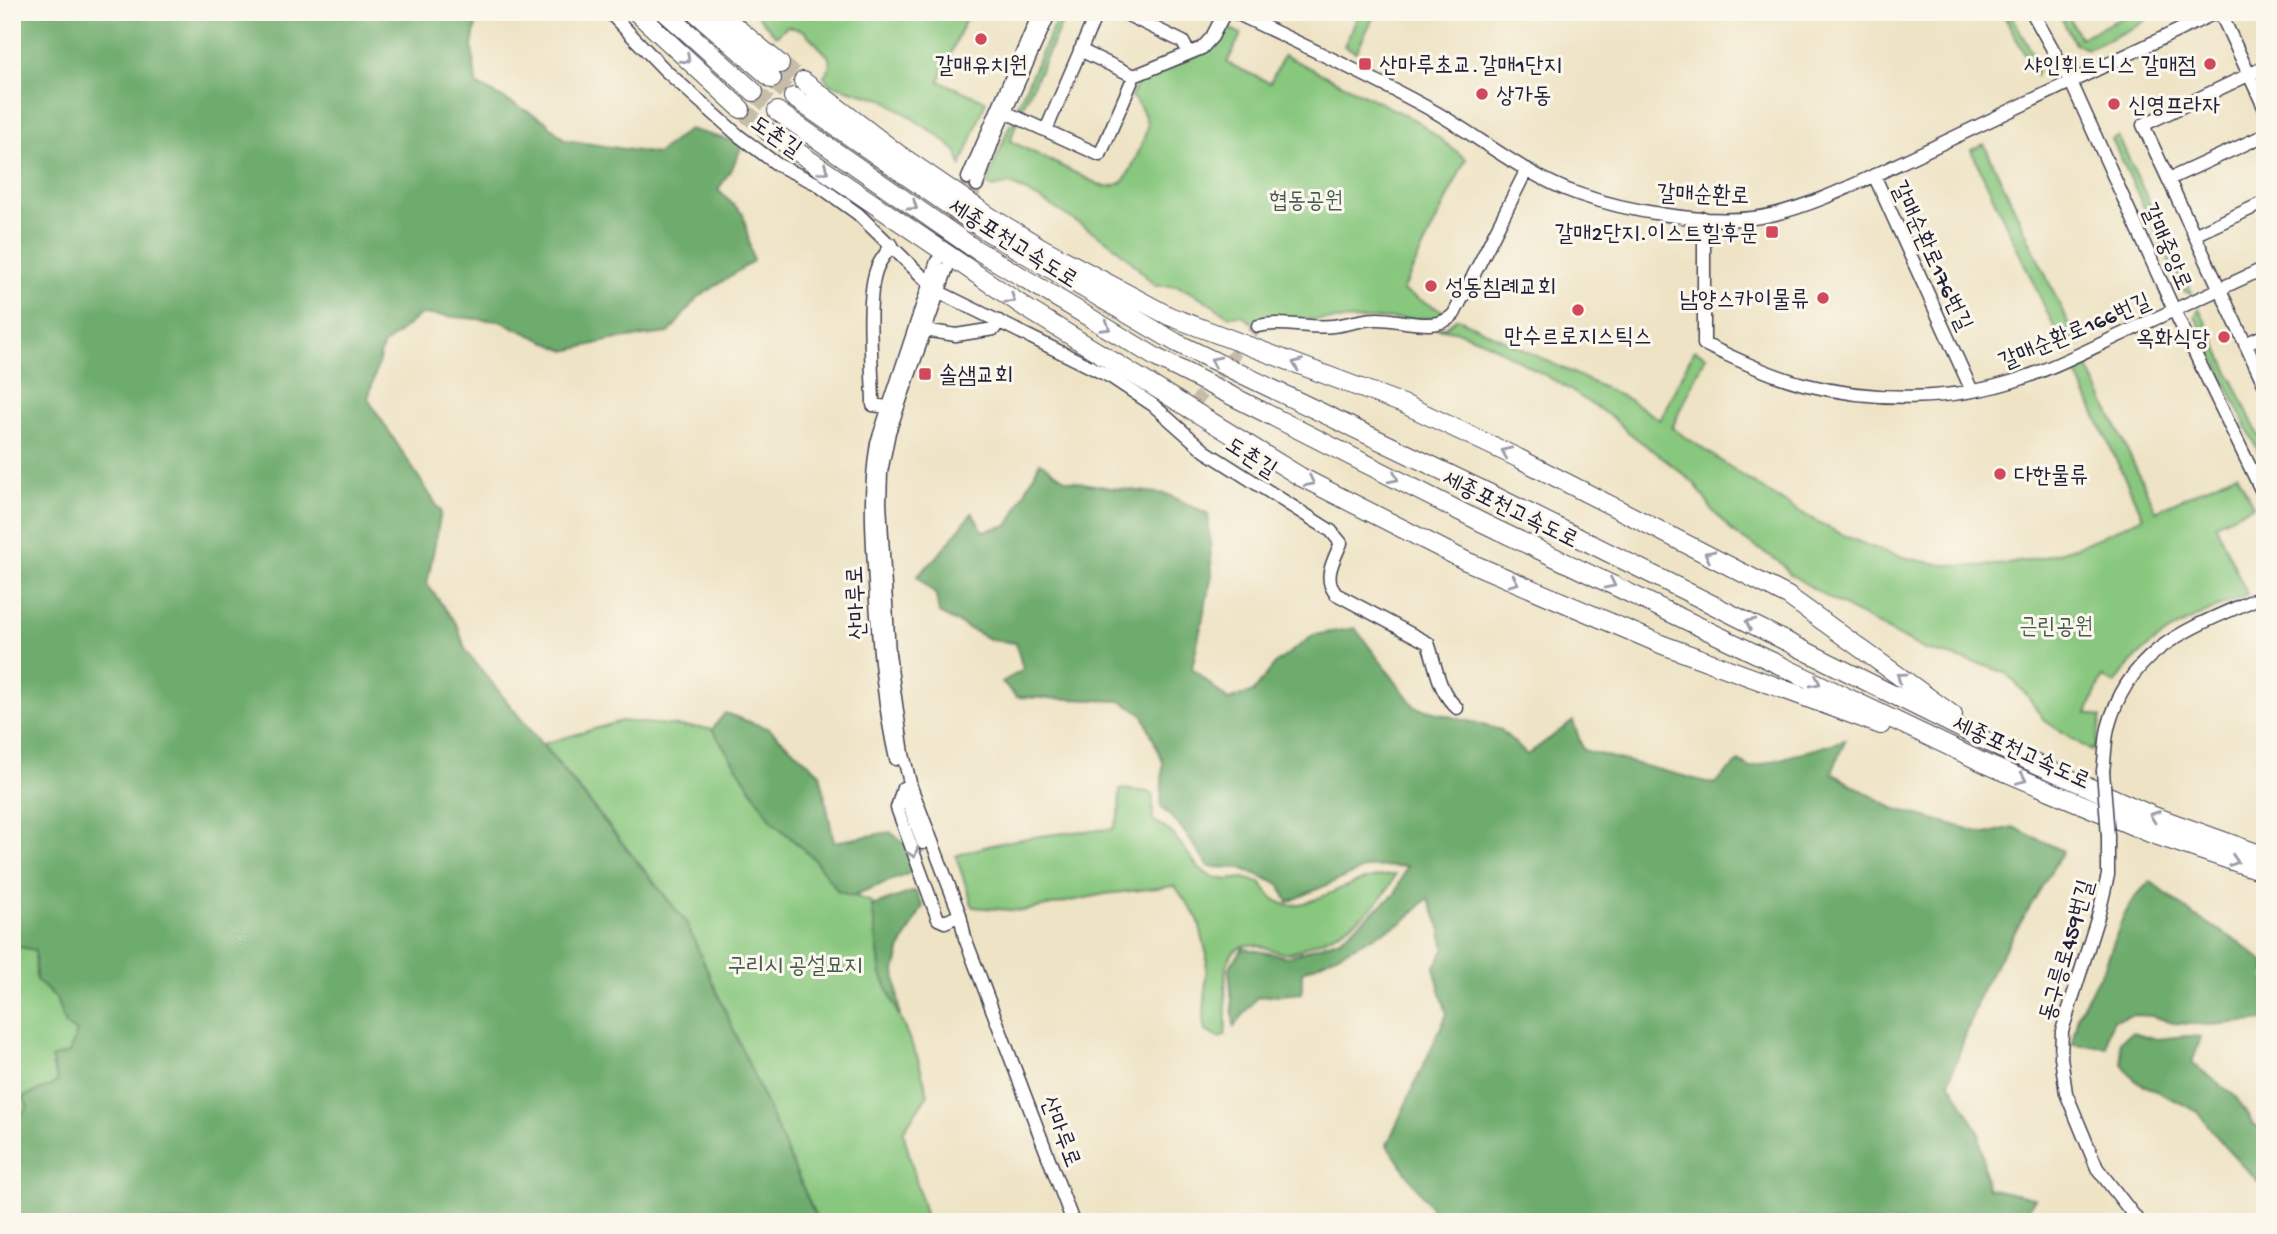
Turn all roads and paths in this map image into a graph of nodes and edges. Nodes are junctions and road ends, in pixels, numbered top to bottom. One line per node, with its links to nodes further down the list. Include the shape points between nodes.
1 (609, 12): 36 (street, 도촌길, via 739,136 778,165 826,191)
2 (636, 12): 23 (highway, one-way to 23)
3 (664, 12): 21 (highway)
4 (695, 12): 5 (highway, via 776,72)
5 (718, 12)
6 (1040, 12): 26 (street, via 973,182)
7 (1050, 12): 26 (street)
8 (1097, 12): 14 (street)
9 (1122, 12): 15 (street, via 1183,41)
10 (1224, 12): 15 (street, via 1208,44)
11 (1234, 12): 30 (street, 갈매순환로, via 1385,84)
12 (2032, 12): 20 (street, 갈매중앙로)
13 (2218, 12): 17 (street); 20 (street, 갈매순환로)
14 (1080, 50): 18 (street); 27 (street)
15 (1189, 53): 18 (street)
16 (2265, 67): 17 (street)
17 (2249, 75): 24 (street); 32 (street, via 2143,125)
18 (1134, 76): 27 (street, via 1100,155)
19 (803, 81): 53 (highway, one-way to 19, via 1788,596 1406,405 1169,316 989,216)
20 (2071, 82): 31 (street, 갈매순환로); 41 (street, 갈매중앙로)
21 (754, 92)
22 (793, 97): 53 (highway, 세종포천고속도로, one-way to 22, via 1177,343 982,229)
23 (741, 109)
24 (2265, 109)
25 (777, 111): 54 (highway, 세종포천고속도로, one-way to 54, via 972,247 1157,358 1483,523)
26 (1006, 112): 27 (street)
27 (1046, 130)
28 (767, 131): 54 (highway, one-way to 54, via 1026,308 1301,477 1466,561 1651,640)
29 (2265, 135): 32 (street)
30 (1527, 169): 34 (street, 갈매순환로, via 1575,193 1613,205); 43 (street, via 1448,320 1433,324 1376,318 1333,326)
31 (1874, 175): 34 (street, 갈매순환로, via 1798,208 1753,218); 48 (street, 갈매순환로176번길)
32 (2169, 179): 35 (street)
33 (2265, 202): 35 (street)
34 (1704, 218): 48 (street, 갈매순환로166번길, via 1704,344 1771,374 1848,393 1910,396)
35 (2194, 235): 39 (street)
36 (892, 245): 38 (street, 도촌길); 49 (street, via 877,268 872,326 873,405)
37 (2265, 268): 39 (street, 갈매순환로166번길)
38 (929, 282): 40 (street, 산마루로, via 942,265); 44 (street, 산마루로)
39 (2219, 289): 41 (street, 갈매순환로166번길); 46 (street)
40 (939, 292): 42 (street, 도촌길); 44 (street, 산마루로)
41 (2174, 310): 48 (street, 갈매순환로166번길, via 2046,369); 50 (street, 갈매중앙로)
42 (999, 321): 44 (street, via 993,329 956,335); 52 (street, 도촌길, via 1111,377 1180,421 1205,451 1339,538 1328,578 1331,588 1428,643 1439,684)
43 (1258, 326)
44 (919, 329): 49 (street, 산마루로)
45 (2265, 335): 46 (street)
46 (2245, 344): 47 (street)
47 (2265, 386)
48 (1972, 391)
49 (893, 407): 57 (street, 산마루로, via 880,503 889,654 911,787); 57 (street, 산마루로, one-way to 57, via 875,452 870,503 878,647 903,788)
50 (2265, 498)
51 (2265, 595): 59 (street, 동구릉로459번길, bridge, via 2166,642 2143,663 2118,700 2108,730 2103,771 2108,875 2062,1031 2061,1057 2066,1093 2097,1168)
52 (1457, 708)
53 (1996, 746): 55 (highway, 세종포천고속도로, one-way to 53, via 2151,815)
54 (1986, 764): 56 (highway, 세종포천고속도로, one-way to 56, via 2152,834)
55 (2265, 856)
56 (2265, 872)
57 (956, 917): 58 (street, 산마루로)
58 (1073, 1222)
59 (2139, 1222)

